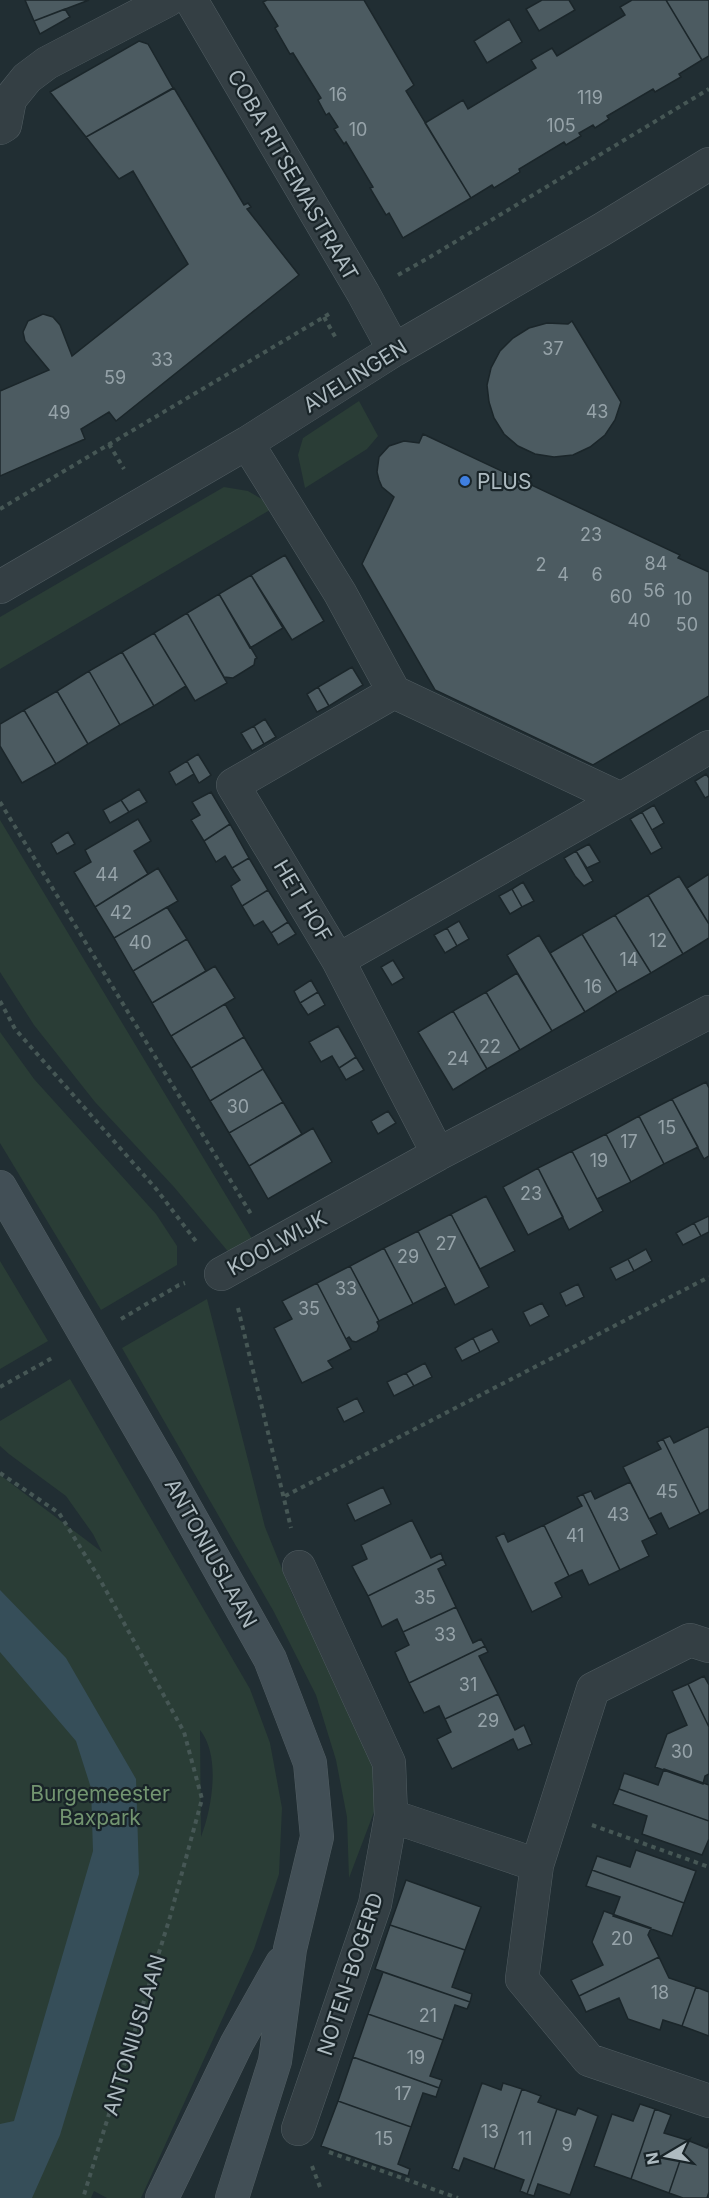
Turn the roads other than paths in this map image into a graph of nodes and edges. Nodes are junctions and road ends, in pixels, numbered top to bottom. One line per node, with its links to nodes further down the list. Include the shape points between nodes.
1 (168, 0): 3 (street, via 47,63 27,78 10,99 5,125)
2 (191, 0): 5 (street, COBA RITSEMASTRAAT)
3 (0, 128)
4 (709, 164): 5 (street, AVELINGEN)
5 (394, 350): 6 (street, AVELINGEN)
6 (247, 443): 7 (street, AVELINGEN); 8 (street, via 340,593)
7 (0, 587)
8 (394, 692): 10 (street); 11 (street, HET HOF, via 233,785)
9 (709, 747): 10 (street, HET HOF)
10 (621, 798): 11 (street, HET HOF)
11 (338, 960): 13 (street)
12 (709, 1012): 13 (street, KOOLWIJK)
13 (438, 1154): 15 (street, KOOLWIJK)
14 (0, 1187): 20 (main road, ANTONIUSLAAN, via 270,1659 310,1763 317,1837)
15 (221, 1274)
16 (299, 1567): 18 (street, NOTEN-BOGERD, via 389,1763)
17 (709, 1646): 19 (street, via 690,1640 594,1689)
18 (391, 1816): 19 (street); 22 (street, NOTEN-BOGERD, via 375,1904)
19 (537, 1865): 21 (street, via 522,1979 589,2060)
20 (290, 1948): 23 (main road, ANTONIUSLAAN, via 237,2043); 24 (main road, ANTONIUSLAAN, via 275,2061)
21 (709, 2101)
22 (297, 2129)
23 (162, 2198)
24 (232, 2198)

